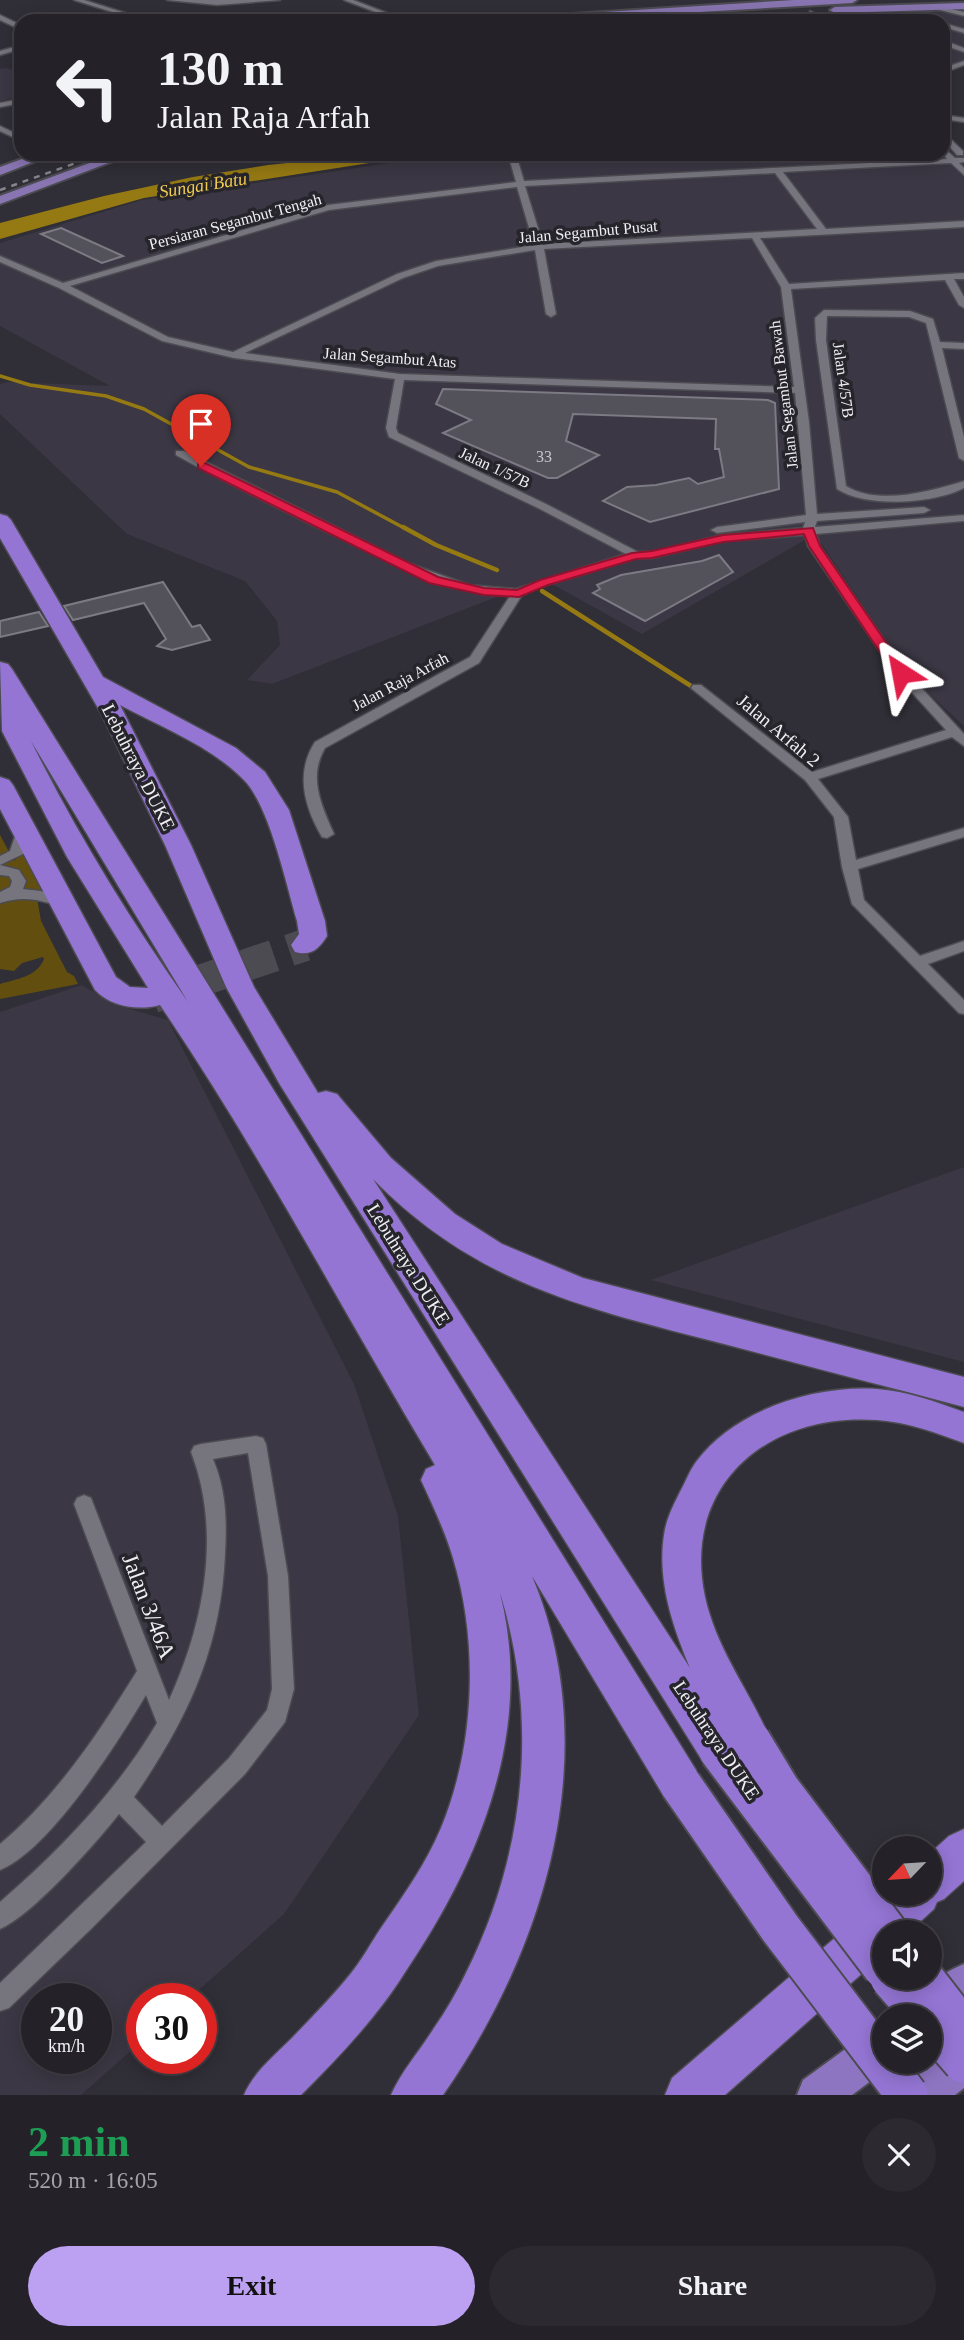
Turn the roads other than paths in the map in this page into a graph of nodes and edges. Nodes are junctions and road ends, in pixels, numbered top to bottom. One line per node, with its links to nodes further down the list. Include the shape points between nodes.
1 (77, 0): 12 (street)
2 (170, 0): 3 (street)
3 (277, 0)
4 (347, 0): 13 (street)
5 (361, 0): 14 (street)
6 (924, 0): 9 (main road); 10 (main road)
7 (826, 1): 8 (main road); 15 (main road)
8 (864, 3): 9 (main road); 11 (main road); 16 (main road)
9 (938, 8): 10 (main road)
10 (963, 10)
11 (812, 12): 17 (main road); 18 (street)
12 (124, 14)
13 (386, 14)
14 (400, 14)
15 (588, 14)
16 (700, 14)
17 (771, 14)
18 (816, 14)
19 (950, 142): 21 (street)
20 (950, 157): 27 (street)
21 (964, 159): 27 (street, Persiaran Segambut Tengah)
22 (23, 161): 31 (main road)
23 (107, 161): 34 (main road)
24 (514, 161): 33 (street)
25 (873, 161): 29 (street)
26 (885, 161): 28 (street)
27 (954, 161): 28 (street, Persiaran Segambut Tengah); 32 (street)
28 (887, 164): 29 (street, Persiaran Segambut Tengah)
29 (876, 165): 30 (street, Persiaran Segambut Tengah)
30 (777, 170): 33 (street, Persiaran Segambut Tengah); 36 (street)
31 (0, 171)
32 (964, 173)
33 (519, 184): 38 (street); 42 (street, Persiaran Segambut Tengah, via 328,208)
34 (0, 200)
35 (964, 224): 36 (street, Jalan Segambut Pusat)
36 (822, 230): 37 (street, Jalan Segambut Pusat)
37 (754, 235): 38 (street, Jalan Segambut Pusat); 43 (street, Jalan Segambut Bawah)
38 (539, 247): 45 (street); 49 (street, Jalan Segambut Pusat, via 417,269)
39 (0, 259): 42 (street, Jalan Segambut Atas)
40 (964, 276): 41 (street)
41 (948, 277): 43 (street); 44 (street)
42 (62, 286): 49 (street, Jalan Segambut Atas, via 165,339)
43 (786, 287): 46 (street, Jalan Segambut Bawah)
44 (964, 305)
45 (551, 314)
46 (807, 340): 47 (street, Jalan 4/57B, via 824,313 910,314 930,321); 51 (street, Jalan 4/57B); 51 (street, Jalan Segambut Bawah)
47 (937, 345): 48 (street); 53 (street, Jalan 4/57B)
48 (964, 346)
49 (234, 355): 50 (street, Jalan Segambut Atas)
50 (400, 377): 51 (street, Jalan Segambut Atas); 61 (street, Jalan 1/57B, via 393,435)
51 (810, 383): 52 (street, Jalan 4/57B); 52 (street, Jalan Segambut Bawah)
52 (819, 423): 56 (street, Jalan 4/57B, via 845,492 912,498 948,492); 60 (street, Jalan Segambut Bawah)
53 (961, 428): 55 (street, Jalan 4/57B)
54 (180, 453): 62 (street, via 434,580 484,592)
55 (964, 458)
56 (964, 484)
57 (964, 507): 60 (street)
58 (964, 517): 60 (street)
59 (0, 520): 64 (highway, Lebuhraya DUKE)
60 (810, 524): 61 (street); 67 (street, via 814,546 901,673)
61 (636, 555): 62 (street)
62 (519, 593): 73 (street, Jalan Raja Arfah, via 475,660 320,745 308,774)
63 (0, 669): 91 (highway, Lebuhraya DUKE)
64 (96, 682): 81 (highway, via 227,753 256,777 276,810 312,921 313,936); 84 (highway, Lebuhraya DUKE, via 178,845)
65 (697, 688): 70 (street, Jalan Arfah 2)
66 (0, 699): 75 (highway)
67 (953, 732): 68 (street); 70 (street)
68 (964, 742)
69 (0, 748): 75 (highway)
70 (810, 777): 77 (street, Jalan Arfah 2, via 841,817)
71 (0, 785): 74 (highway)
72 (964, 832): 77 (street)
73 (327, 834)
74 (20, 842): 76 (street); 78 (street); 80 (highway)
75 (76, 850): 87 (highway)
76 (0, 862)
77 (849, 867): 83 (street, Jalan Arfah 2, via 857,901)
78 (0, 868): 79 (street, via 18,877 19,885)
79 (6, 896): 80 (street, via 27,893)
80 (59, 901): 85 (highway, via 109,989 130,998)
81 (305, 945)
82 (964, 946): 83 (street)
83 (915, 963): 86 (street, Jalan Arfah 2)
84 (240, 987): 89 (highway, via 347,1129 386,1172 432,1214 487,1252 599,1298); 95 (highway, Lebuhraya DUKE, via 355,1180)
85 (153, 997)
86 (964, 1009)
87 (210, 1058): 88 (highway); 115 (highway, via 285,1209 453,1504 477,1570 489,1640 490,1702 480,1759 468,1812 445,1866 363,1994)
88 (257, 1136): 91 (highway); 116 (highway, via 506,1560 521,1593 539,1672 545,1771 539,1828 486,1985 468,2020)
89 (964, 1392)
90 (964, 1428): 95 (highway, via 911,1410 867,1404 828,1408 786,1419 750,1436 709,1473 681,1540 687,1608)
91 (464, 1429): 119 (highway, Lebuhraya DUKE, bridge, via 681,1785 780,1928)
92 (84, 1504): 93 (street, Jalan 3/46A)
93 (148, 1673): 94 (street, Jalan 3/46A); 99 (street, via 80,1776)
94 (168, 1724): 96 (street); 97 (street, via 206,1631 213,1584 214,1492 201,1452 256,1444 278,1576 284,1689 277,1714 237,1766)
95 (735, 1746): 103 (highway, bridge, via 779,1789); 104 (highway, Lebuhraya DUKE, bridge)
96 (118, 1798): 97 (street); 102 (street, via 91,1832)
97 (162, 1842): 108 (street)
98 (964, 1851): 100 (highway)
99 (0, 1859)
100 (942, 1872)
101 (905, 1906): 117 (highway)
102 (0, 1917)
103 (878, 1920)
104 (872, 1950)
105 (964, 1984): 110 (highway)
106 (901, 1990): 109 (highway, bridge)
107 (932, 1990): 111 (highway, bridge)
108 (0, 1999)
109 (913, 2004)
110 (938, 2004)
111 (964, 2031)
112 (942, 2037): 114 (highway, bridge)
113 (872, 2054): 118 (highway)
114 (964, 2062): 120 (highway)
115 (268, 2095)
116 (415, 2095)
117 (689, 2095)
118 (818, 2095)
119 (907, 2095)
120 (921, 2095)

